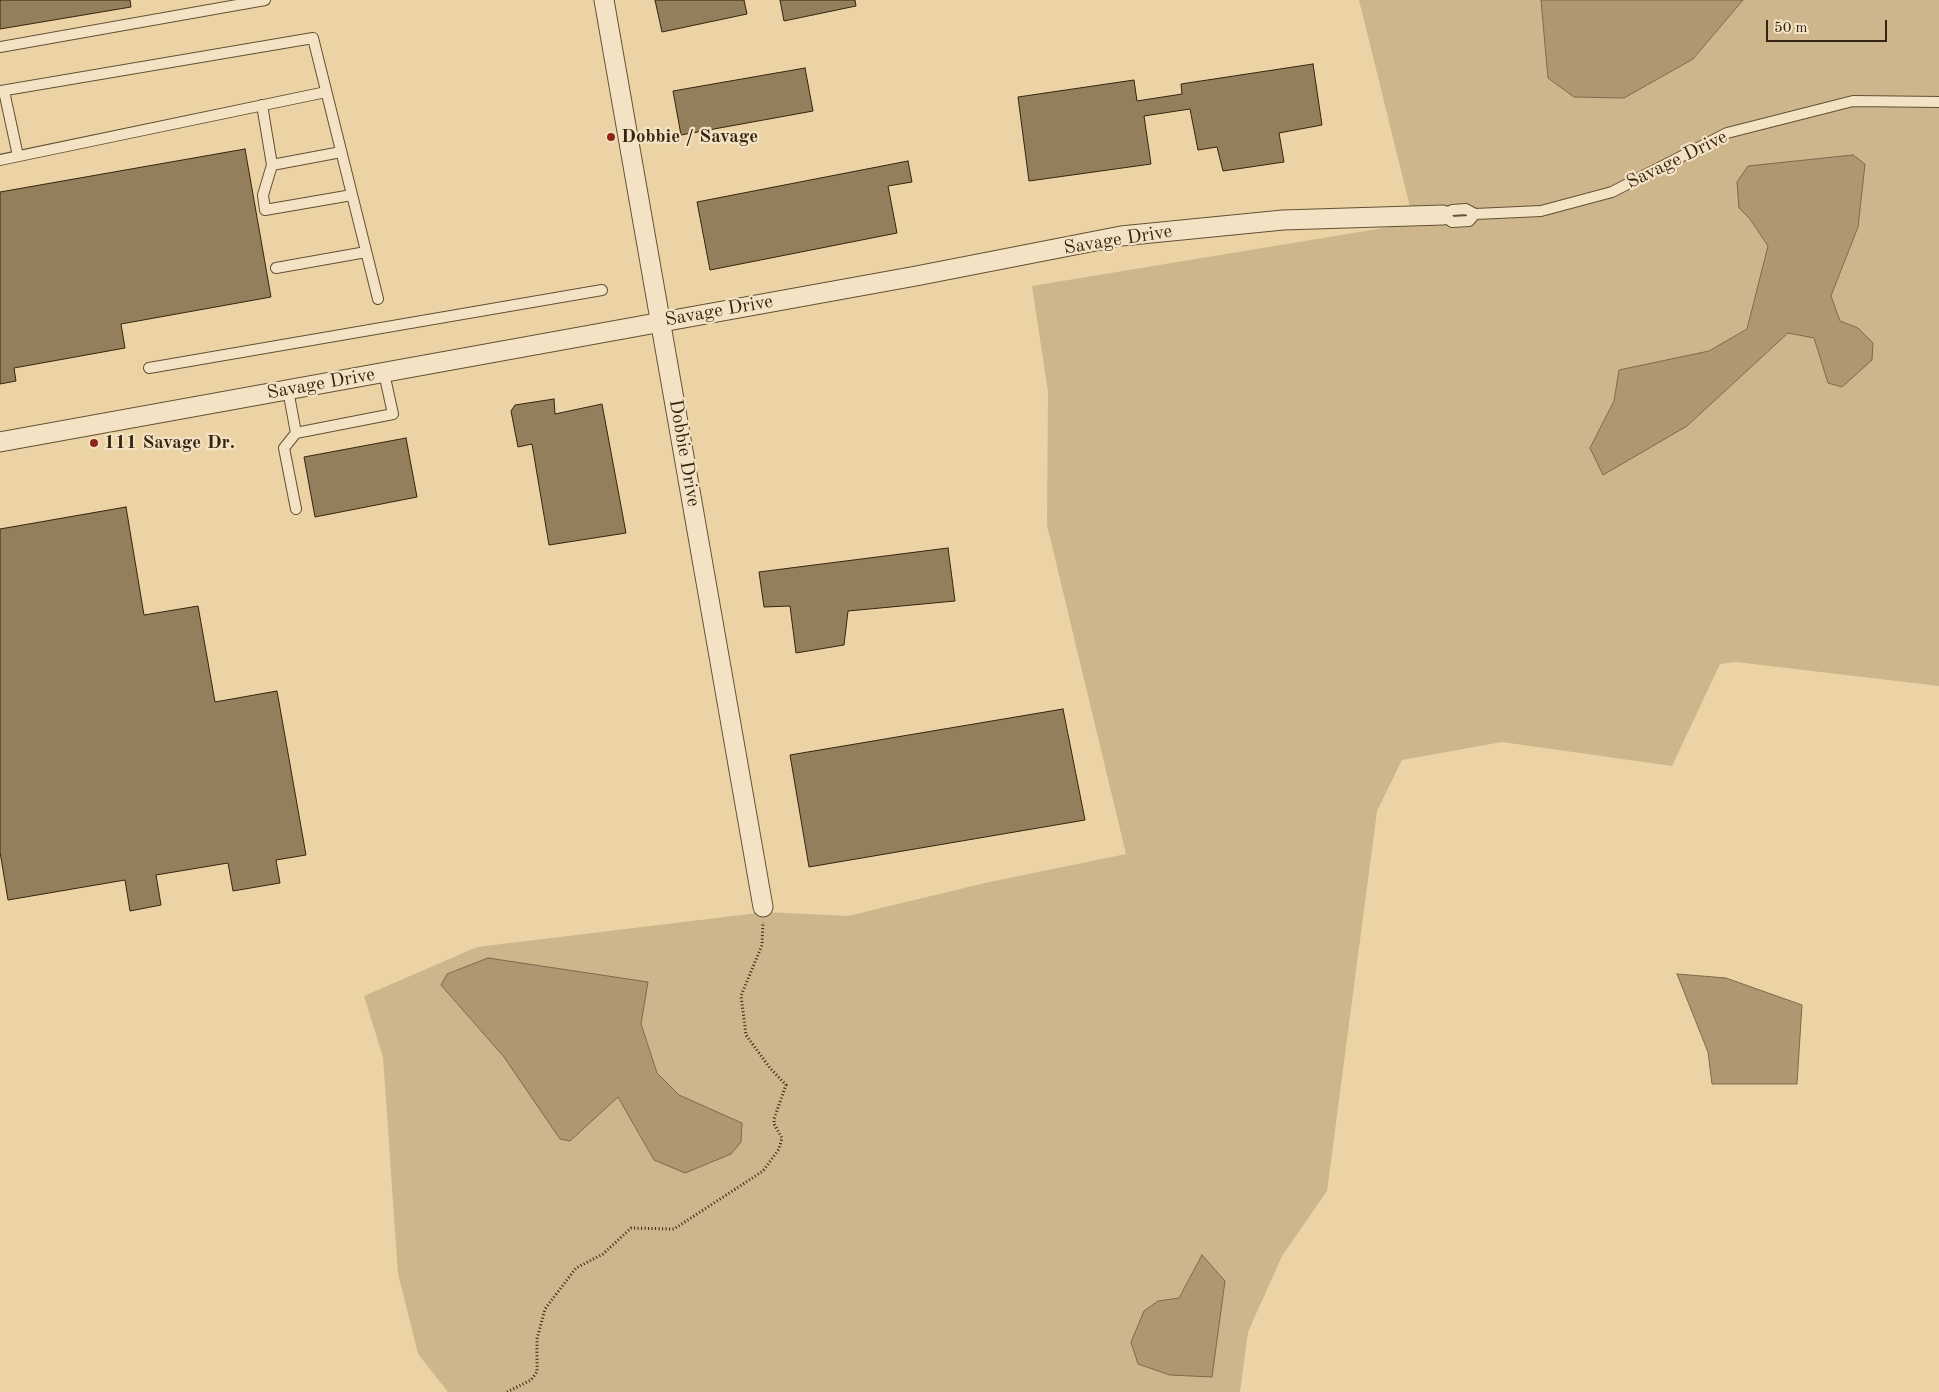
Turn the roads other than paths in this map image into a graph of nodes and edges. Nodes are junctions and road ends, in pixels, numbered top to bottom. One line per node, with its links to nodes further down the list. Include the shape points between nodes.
1 (265, 0): 3 (lane)
2 (604, 0): 19 (street, Dobbie Drive)
3 (0, 47)
4 (2, 91): 5 (lane, via 313,38); 8 (lane)
5 (326, 92): 7 (lane); 9 (lane)
6 (1939, 102): 14 (lane, Savage Drive, via 1853,101 1727,133 1612,192 1541,210 1475,214 1469,222 1452,222)
7 (262, 105): 10 (lane); 12 (lane)
8 (4, 113): 10 (lane)
9 (341, 152): 12 (lane); 13 (lane)
10 (18, 156): 11 (lane)
11 (0, 160)
12 (272, 164): 13 (lane, via 262,194 265,210)
13 (352, 196): 15 (lane)
14 (1443, 215): 19 (street, Savage Drive, via 1282,220 1121,236)
15 (366, 252): 16 (lane); 18 (lane)
16 (276, 268)
17 (602, 290): 20 (lane)
18 (378, 299)
19 (660, 321): 21 (street, Savage Drive); 26 (street, Dobbie Drive)
20 (149, 368)
21 (384, 373): 22 (street, Savage Drive); 23 (lane, via 393,414)
22 (288, 390): 23 (lane); 24 (street, Savage Drive)
23 (296, 433): 25 (lane, via 284,448)
24 (0, 442)
25 (296, 509)
26 (763, 907)

